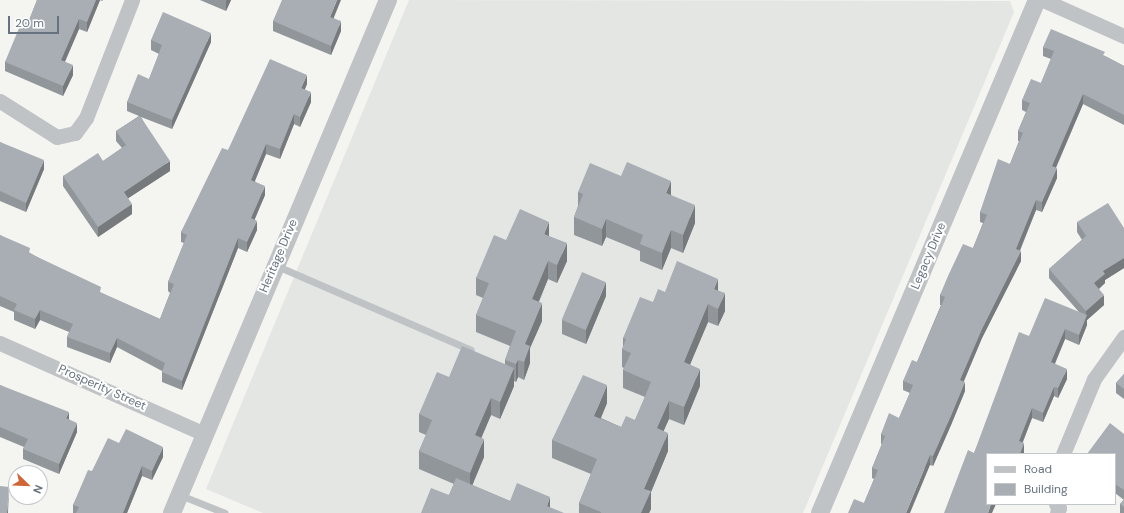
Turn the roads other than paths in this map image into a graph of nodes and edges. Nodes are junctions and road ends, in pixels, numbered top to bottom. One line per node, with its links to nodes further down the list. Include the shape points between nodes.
1 (132, 0): 6 (street, via 86,118 75,133 57,137)
2 (388, 0): 7 (street, Heritage Drive)
3 (1037, 0): 16 (street, Legacy Drive)
4 (1043, 0): 5 (street)
5 (1124, 36)
6 (0, 101)
7 (275, 265): 10 (lane); 11 (street, Heritage Drive)
8 (1124, 337): 12 (street, via 1094,379)
9 (0, 343): 11 (street, Prosperity Street)
10 (473, 351)
11 (204, 434): 13 (street, Heritage Drive)
12 (1062, 453)
13 (180, 495): 14 (street, Heritage Drive); 15 (lane)
14 (172, 513)
15 (225, 513)
16 (820, 513)

